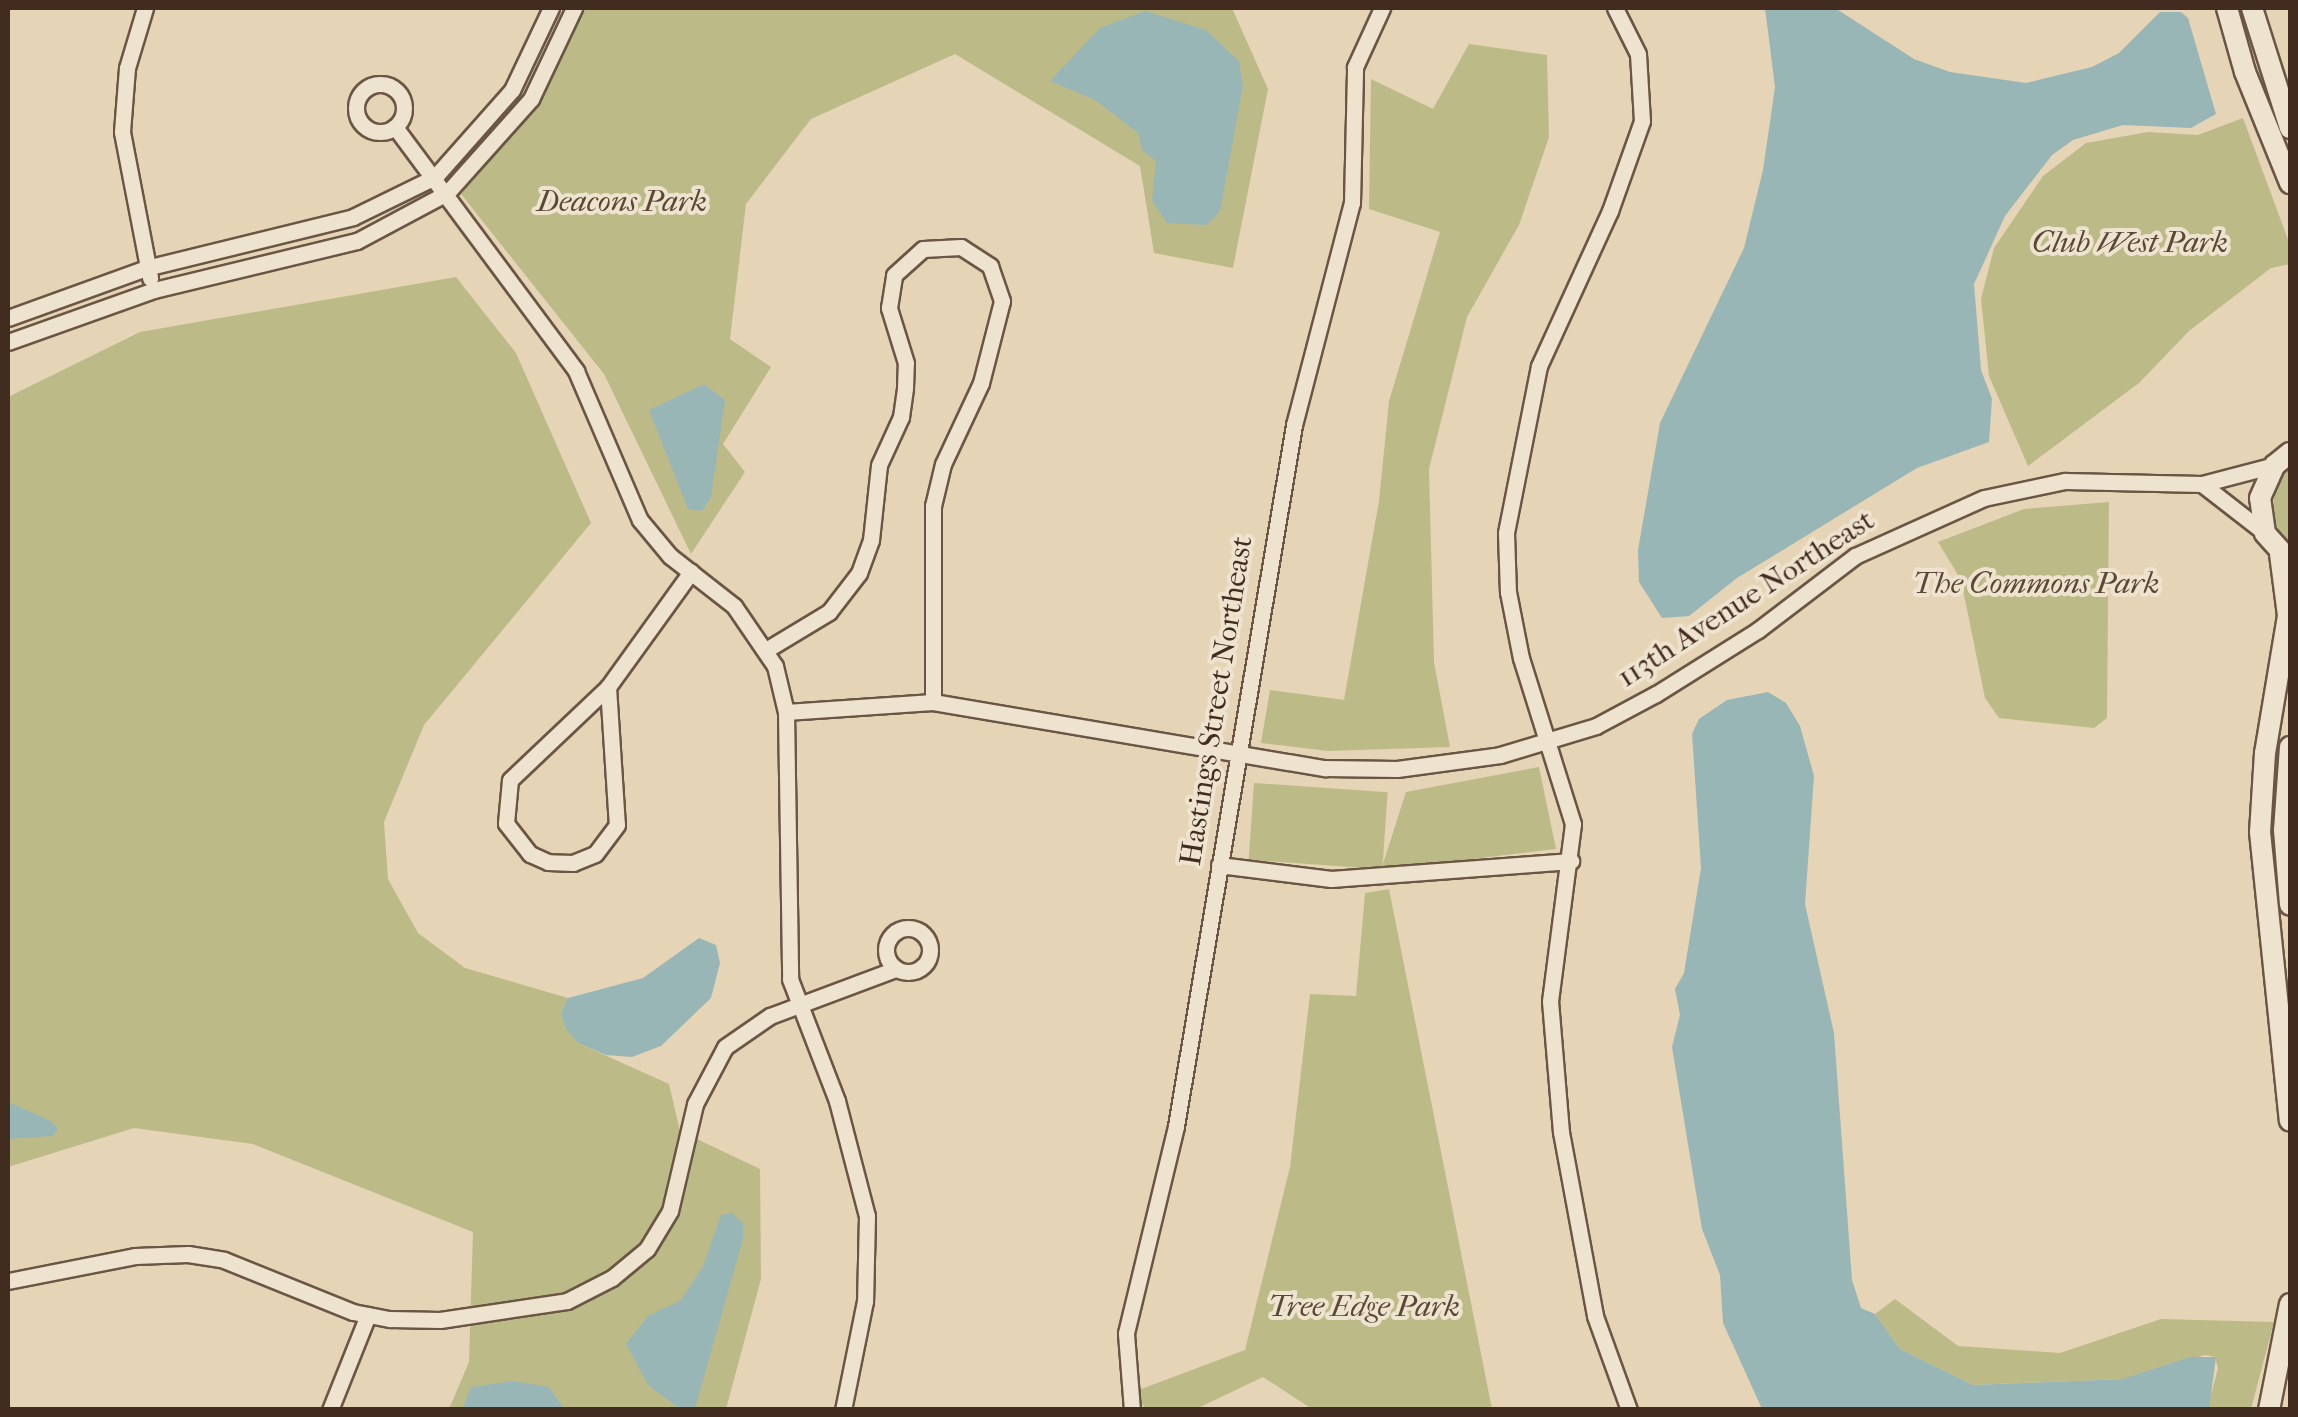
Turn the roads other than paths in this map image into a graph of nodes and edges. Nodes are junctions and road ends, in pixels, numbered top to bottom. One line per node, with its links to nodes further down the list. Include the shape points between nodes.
1 (144, 8): 13 (street, via 122,116)
2 (550, 8): 10 (street, via 512,90)
3 (574, 8): 12 (street, via 531,98)
4 (1382, 8): 28 (street, Hastings Street Northeast, via 1355,67 1352,203 1294,425)
5 (1616, 8): 26 (street, via 1638,54 1642,121 1610,211 1539,366 1506,533 1508,592 1521,658)
6 (2227, 8): 11 (street)
7 (2252, 8): 9 (street)
8 (395, 127): 10 (street)
9 (2290, 128)
10 (435, 177): 12 (street); 13 (street, via 320,228)
11 (2290, 183)
12 (447, 193): 14 (street, via 358,241); 21 (street, via 576,372 640,520)
13 (146, 268): 14 (street); 15 (street)
14 (154, 290): 16 (street)
15 (8, 318)
16 (8, 342)
17 (2283, 459): 18 (street, 113th Avenue Northeast); 19 (street, via 2260,498)
18 (2202, 484): 19 (street); 26 (street, 113th Avenue Northeast, via 2065,481 1984,498 1914,525 1855,556 1758,630 1656,694)
19 (2265, 533): 20 (street)
20 (2285, 557): 34 (street, via 2288,616 2265,754 2260,832)
21 (691, 572): 22 (street, via 734,606); 23 (street)
22 (766, 650): 24 (street, via 829,612 859,573 871,540 879,465 901,417 905,388 906,362 889,308 894,275 924,249 962,247 990,266 1002,301 981,384 942,464 933,506); 25 (street)
23 (608, 687): 23 (street, via 510,780 506,823 530,854 548,862 573,863 594,854 617,825)
24 (932, 702): 25 (street, 113th Avenue Northeast); 28 (street, 113th Avenue Northeast)
25 (786, 712): 33 (street, via 786,942)
26 (1552, 742): 28 (street, 113th Avenue Northeast, via 1397,769); 29 (street, via 1573,824)
27 (2290, 746): 31 (street, via 2284,830)
28 (1237, 756): 30 (street, Hastings Street Northeast)
29 (1571, 860): 30 (street, via 1331,878); 41 (street, via 1554,953 1551,1054 1595,1316)
30 (1219, 865): 40 (street, Hastings Street Northeast, via 1176,1126 1126,1333)
31 (2290, 905)
32 (896, 969): 33 (street)
33 (797, 1007): 37 (street, via 770,1016 725,1048 695,1104 670,1211 647,1249 612,1278 566,1301 492,1314 440,1320); 39 (street, via 837,1100 867,1216 865,1301)
34 (2290, 1120)
35 (8, 1281): 37 (street, via 135,1256 188,1254 224,1260)
36 (2290, 1304): 42 (street)
37 (368, 1315): 38 (street)
38 (330, 1410)
39 (843, 1410)
40 (1132, 1410)
41 (1629, 1410)
42 (2269, 1410)

